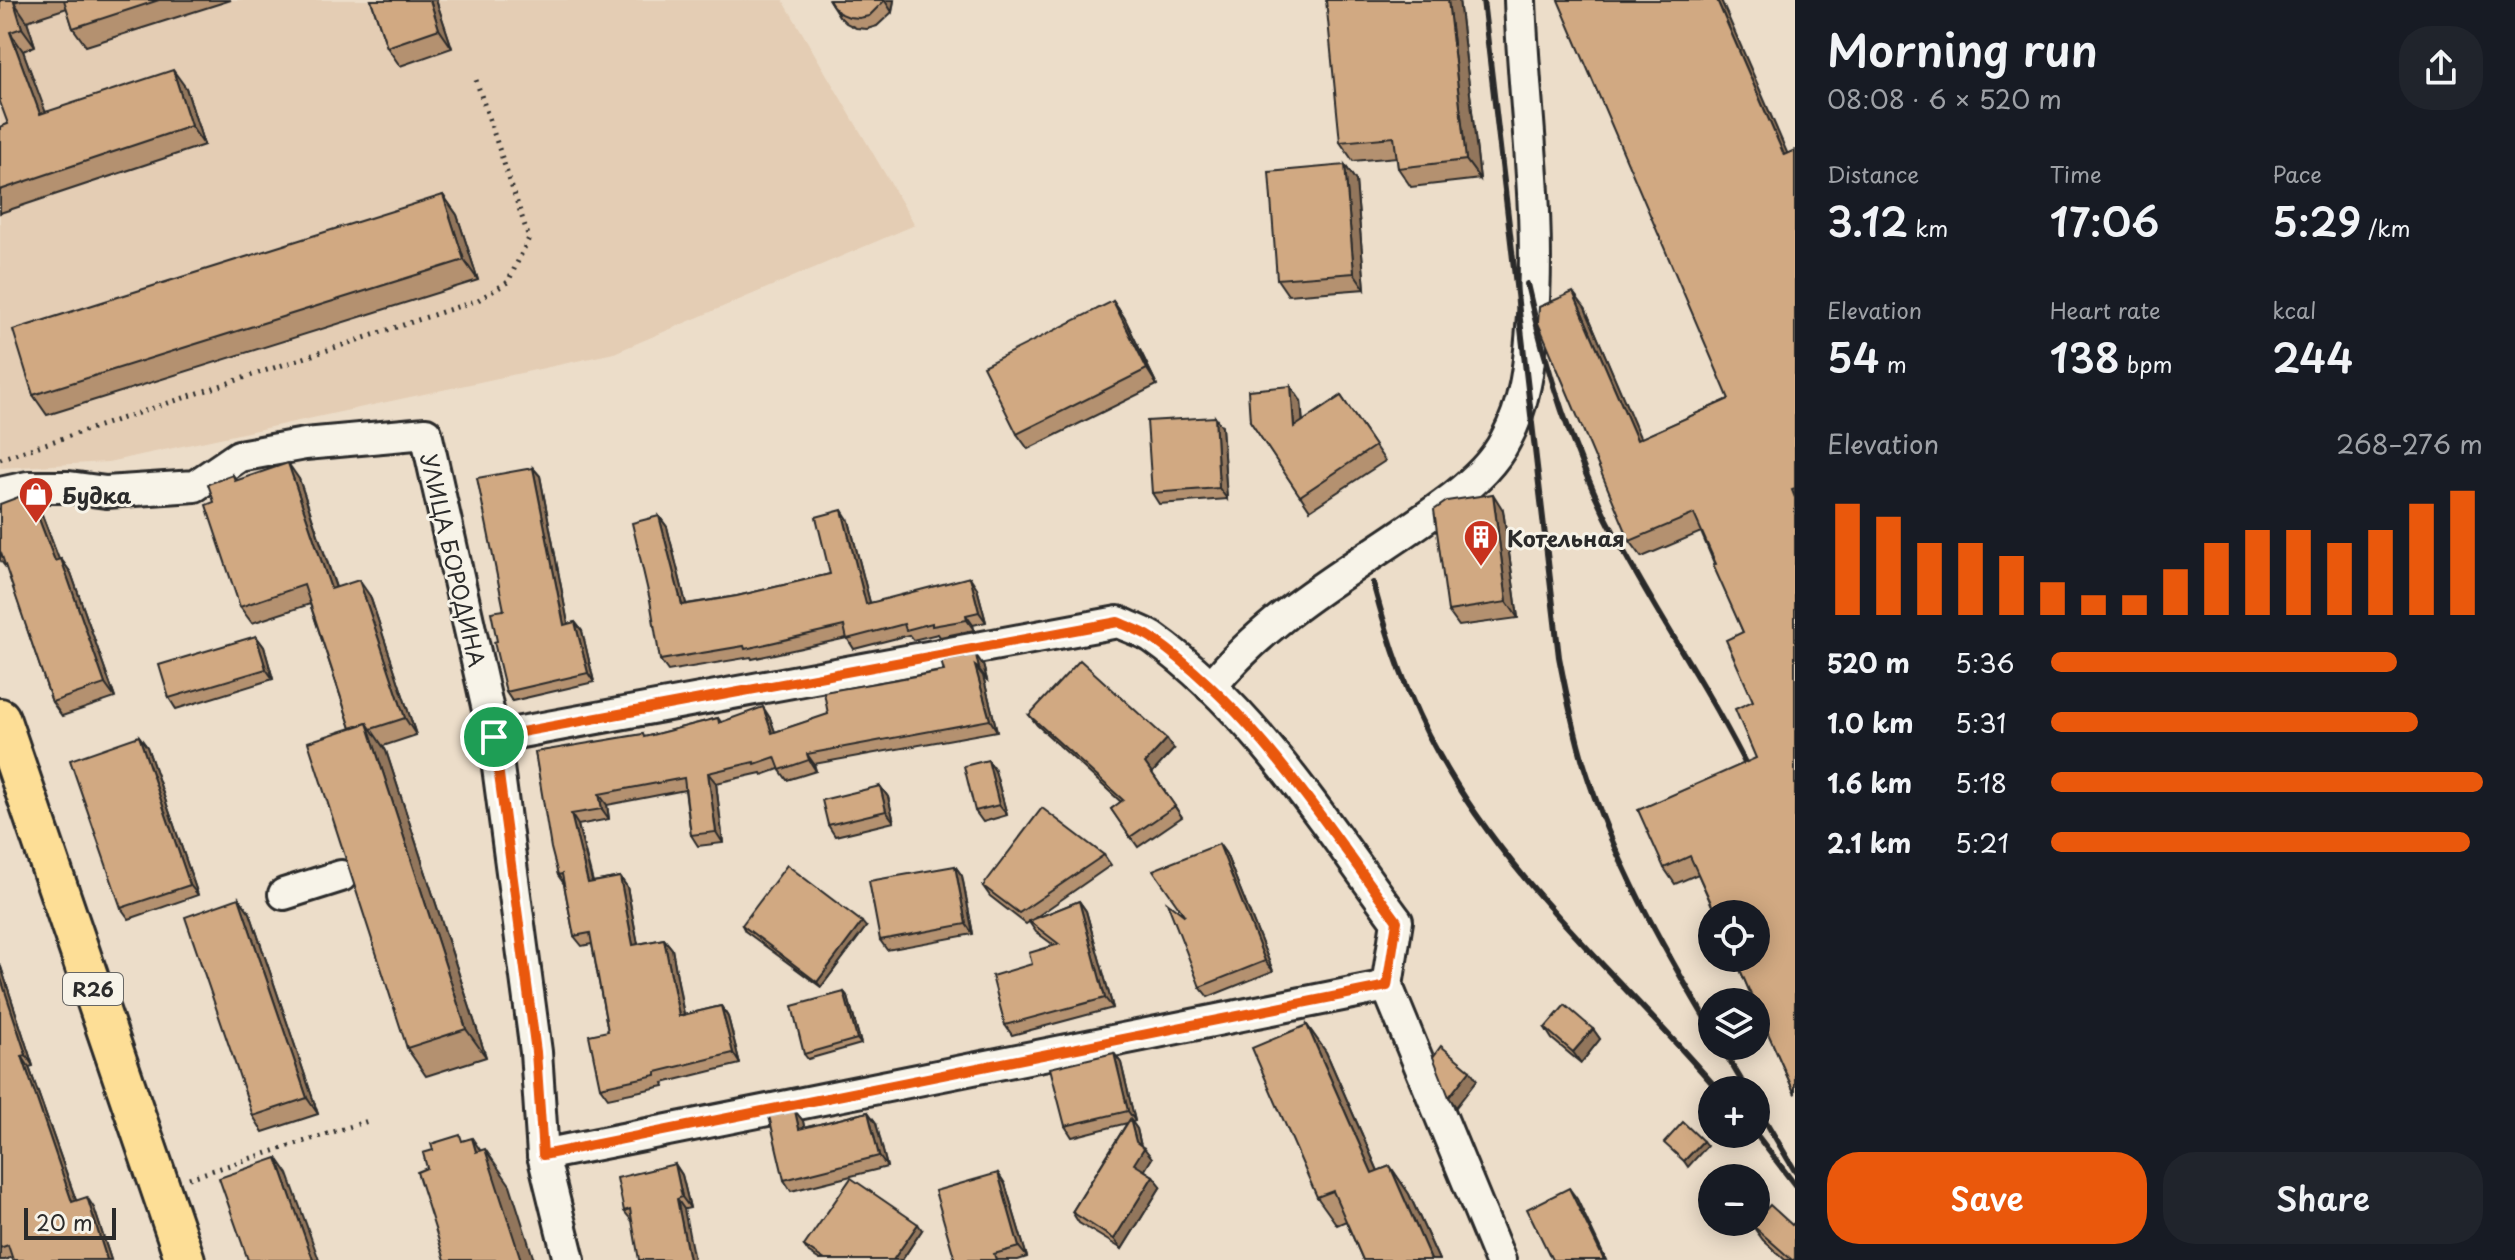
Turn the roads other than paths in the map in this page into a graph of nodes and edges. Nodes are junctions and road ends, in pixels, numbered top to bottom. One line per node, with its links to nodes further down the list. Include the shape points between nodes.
1 (1520, 0): 3 (street, via 1536,251 1528,380 1507,438 1486,469 1454,496 1287,613 1232,660)
2 (0, 493): 5 (street, УЛИЦА БОРОДИНА, via 28,487 106,492 195,486 239,456 426,433)
3 (1211, 687): 5 (street, via 1150,636 1118,622); 8 (street, via 1262,739 1397,921)
4 (0, 718): 10 (main road, R26, via 161,1187)
5 (494, 737): 9 (street, УЛИЦА БОРОДИНА, via 536,1052)
6 (341, 876): 7 (street)
7 (284, 894)
8 (1387, 986): 9 (street); 12 (street)
9 (543, 1155): 11 (street, УЛИЦА БОРОДИНА)
10 (179, 1258)
11 (569, 1260)
12 (1500, 1260)

